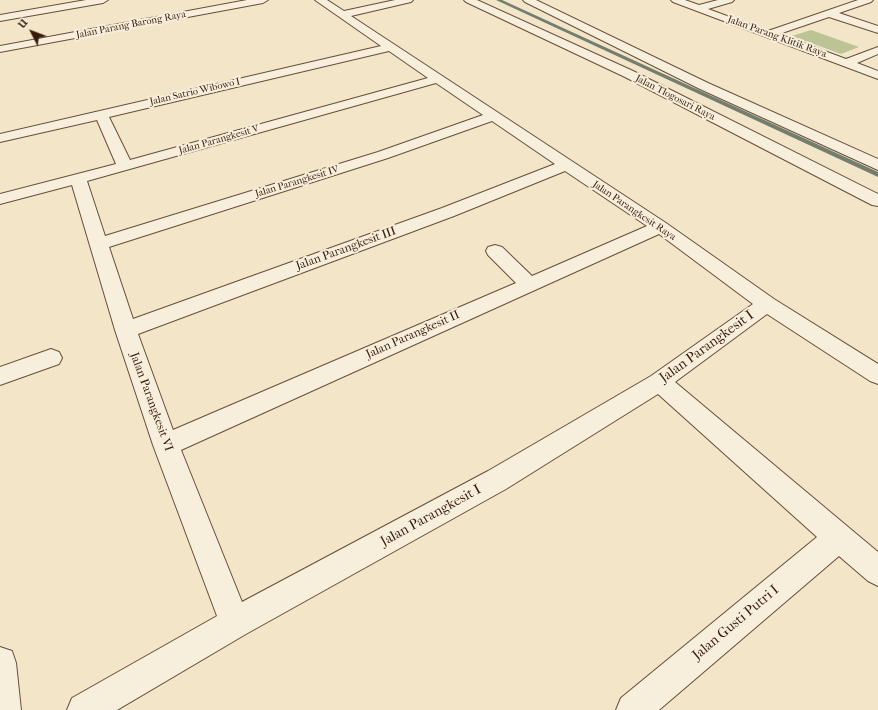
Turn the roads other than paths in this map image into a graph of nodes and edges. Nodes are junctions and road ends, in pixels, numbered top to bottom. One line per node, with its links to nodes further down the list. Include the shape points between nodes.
1 (102, 0): 11 (street)
2 (263, 0): 15 (street, Jalan Parang Barong Raya)
3 (320, 0): 14 (street)
4 (408, 0): 14 (street)
5 (469, 0): 33 (street, Jalan Tlogosari Raya, via 629,74)
6 (528, 0): 29 (street, Jalan Tlogosari Raya, via 704,86)
7 (676, 0): 12 (street, Jalan Parang Klitik Raya)
8 (729, 0): 12 (street)
9 (868, 0): 13 (street)
10 (166, 6): 15 (street)
11 (52, 8): 16 (street)
12 (699, 8): 18 (street, Jalan Parang Klitik Raya)
13 (827, 13): 17 (street); 18 (street)
14 (342, 15): 19 (street)
15 (175, 16): 20 (street, Jalan Parang Barong Raya, via 64,34)
16 (0, 18)
17 (878, 30)
18 (769, 34): 22 (street, Jalan Parang Klitik Raya)
19 (391, 47): 24 (street, Jalan Parangkesit Raya); 25 (street, Jalan Satrio Wibowo I)
20 (0, 49)
21 (878, 50): 22 (street)
22 (846, 63): 23 (street, Jalan Parang Klitik Raya)
23 (878, 75)
24 (437, 78): 26 (street, Jalan Parangkesit Raya); 30 (street, Jalan Parangkesit V)
25 (101, 114): 27 (street, Jalan Satrio Wibowo I); 30 (street)
26 (494, 116): 28 (street, Jalan Parangkesit Raya); 35 (street, Jalan Parangkesit IV, via 382,155)
27 (0, 138)
28 (565, 165): 34 (street, Jalan Parangkesit Raya); 39 (street, Jalan Parangkesit III, via 448,212)
29 (878, 165)
30 (125, 166): 31 (street, Jalan Parangkesit V)
31 (78, 178): 32 (street, Jalan Parangkesit V); 35 (street, Jalan Parangkesit VI)
32 (0, 199)
33 (878, 201)
34 (660, 227): 37 (street, Jalan Parangkesit II); 38 (street, Jalan Parangkesit Raya)
35 (99, 244): 39 (street, Jalan Parangkesit VI)
36 (495, 252): 37 (street)
37 (529, 284): 44 (street, Jalan Parangkesit II)
38 (767, 304): 42 (street, Jalan Parangkesit Raya); 43 (street, Jalan Parangkesit I)
39 (126, 330): 44 (street, Jalan Parangkesit VI)
40 (51, 358): 41 (street)
41 (0, 376)
42 (878, 376)
43 (659, 382): 45 (street); 47 (street, Jalan Parangkesit I, via 497,480)
44 (166, 445): 47 (street, Jalan Parangkesit VI)
45 (838, 536): 46 (street); 51 (street, Jalan Gusti Putri I)
46 (878, 571)
47 (235, 623): 50 (street, Jalan Parangkesit I)
48 (0, 663): 49 (street)
49 (4, 710)
50 (84, 710)
51 (633, 710)

